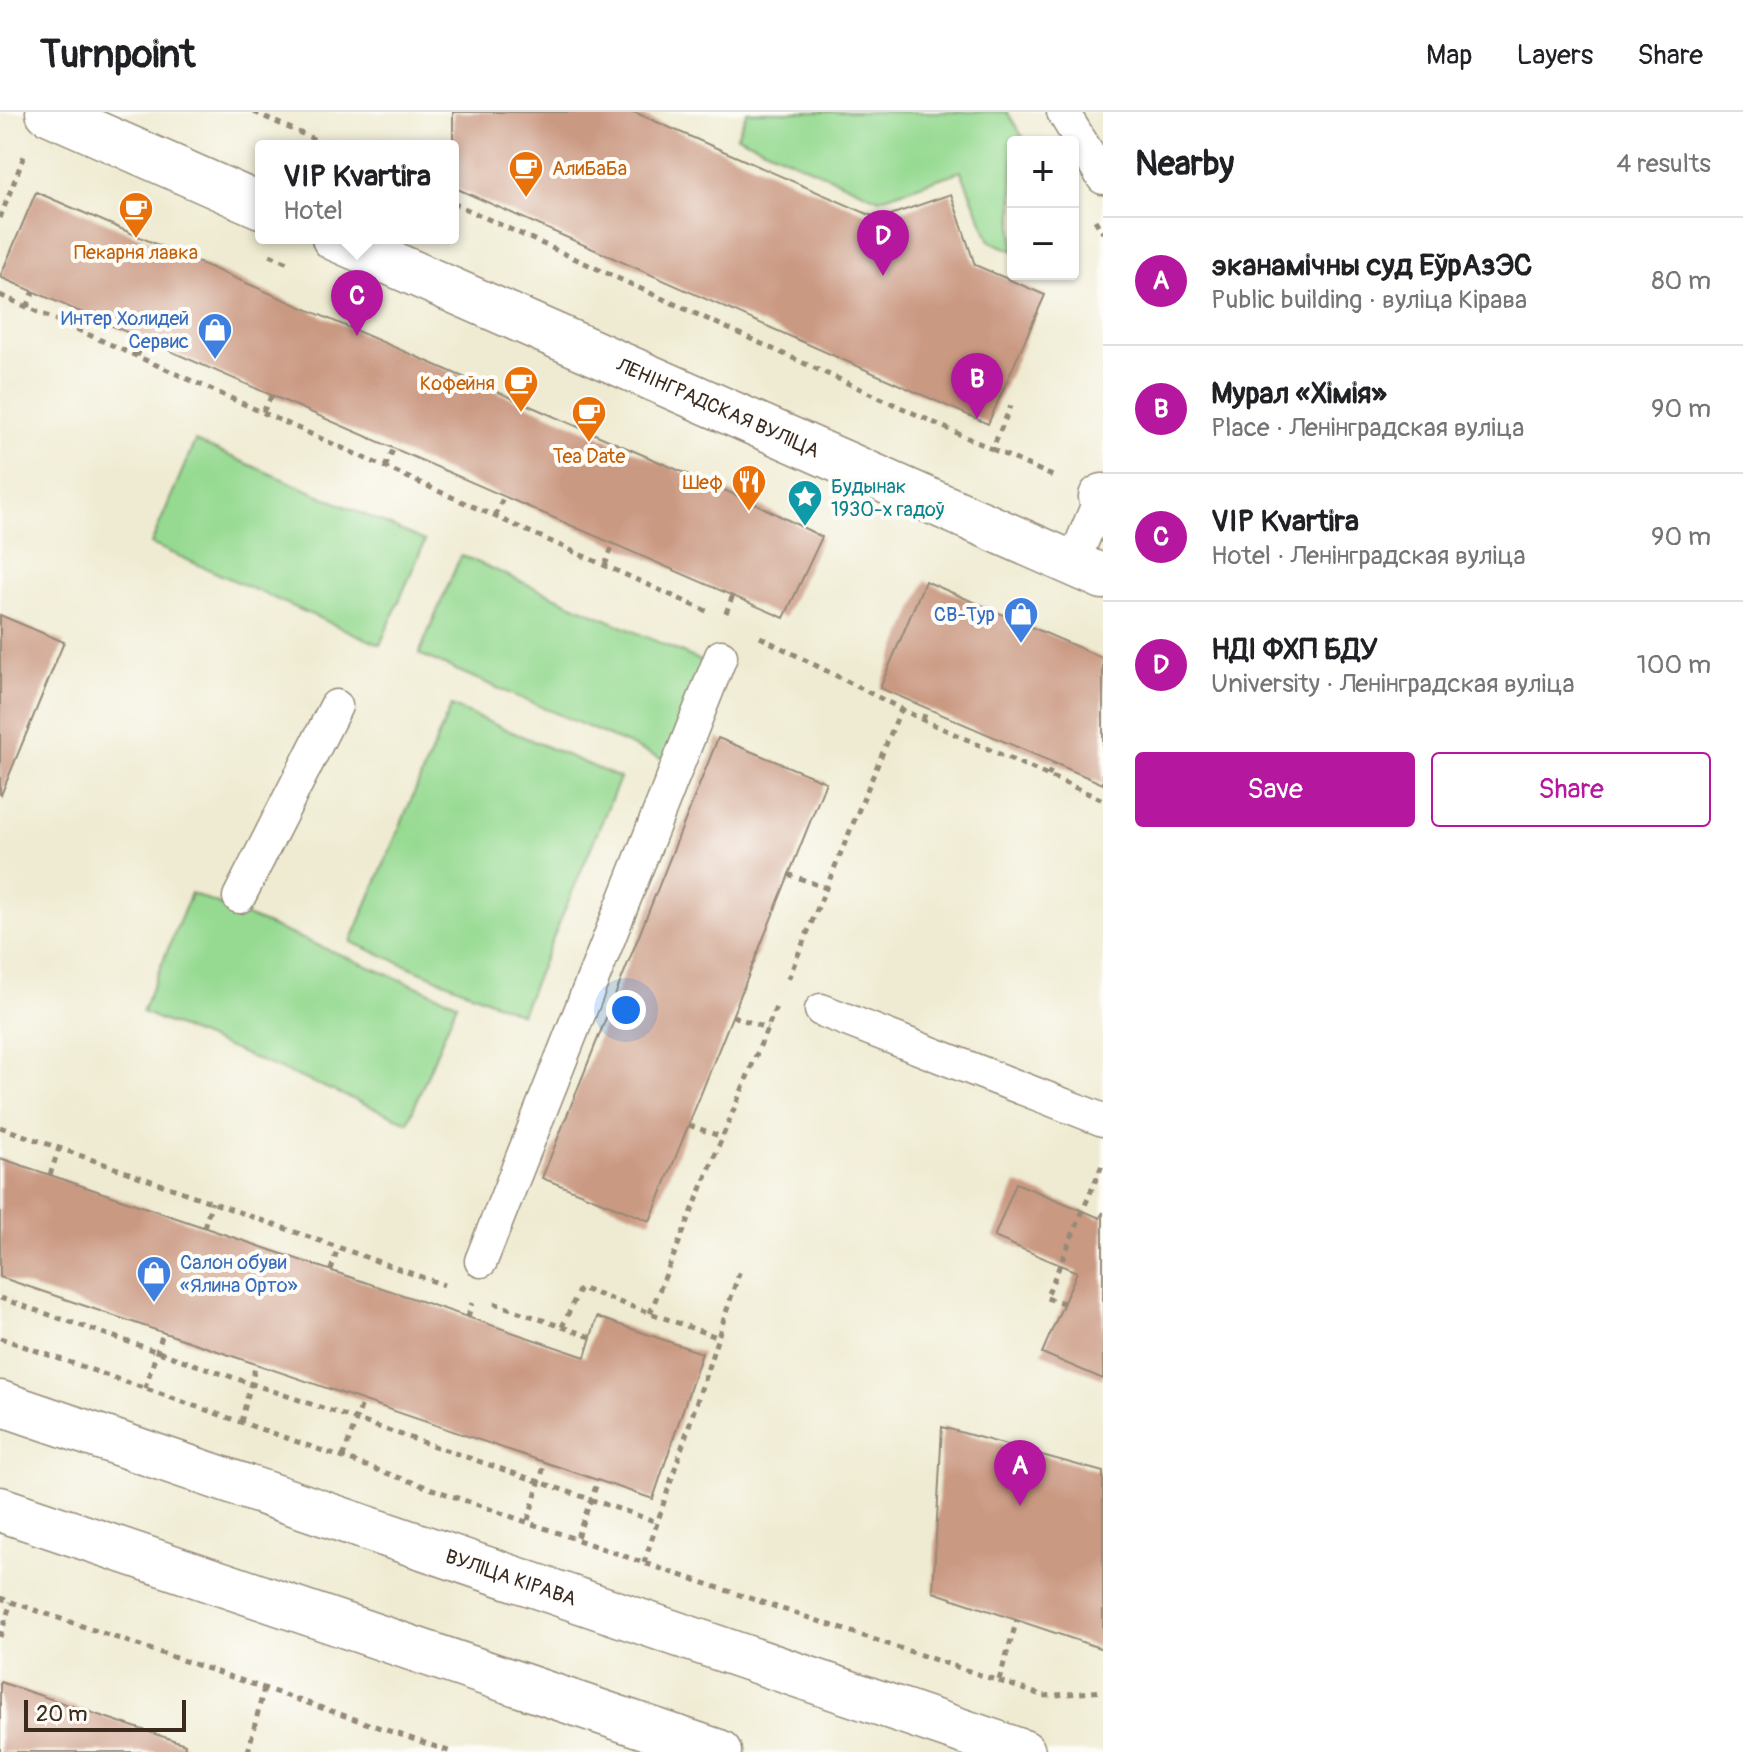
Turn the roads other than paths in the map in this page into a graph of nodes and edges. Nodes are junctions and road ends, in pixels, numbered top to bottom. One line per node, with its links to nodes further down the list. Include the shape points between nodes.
1 (1063, 112): 3 (lane)
2 (38, 130): 4 (street)
3 (1103, 178)
4 (255, 204)
5 (348, 244): 7 (street, ЛЕНІНГРАДСКАЯ ВУЛІЦА)
6 (1102, 495): 7 (lane)
7 (1088, 570)
8 (721, 656): 13 (lane)
9 (336, 706): 10 (lane)
10 (239, 897)
11 (821, 1010): 12 (lane)
12 (1103, 1120)
13 (481, 1261)
14 (0, 1403): 18 (street, ВУЛІЦА КІРАВА)
15 (0, 1509): 16 (street)
16 (650, 1741): 17 (street)
17 (719, 1752)
18 (1023, 1752)

